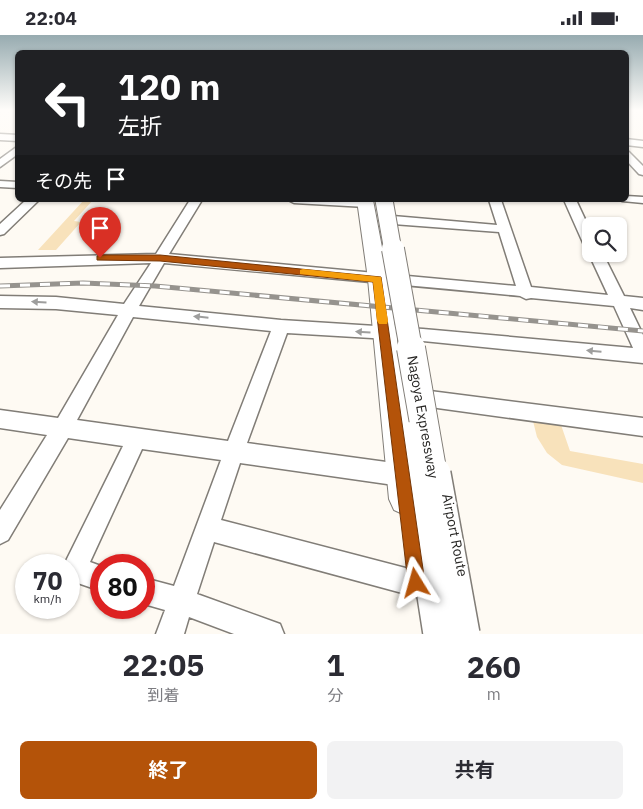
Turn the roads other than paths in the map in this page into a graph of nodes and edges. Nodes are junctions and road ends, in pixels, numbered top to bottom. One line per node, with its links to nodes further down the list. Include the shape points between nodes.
1 (629, 142): 2 (street)
2 (643, 144)
3 (15, 152): 4 (street)
4 (0, 164)
5 (0, 184): 6 (street)
6 (15, 185)
7 (629, 199): 8 (street)
8 (643, 200)
9 (31, 202): 17 (street)
10 (195, 202): 18 (street)
11 (336, 202): 14 (street)
12 (496, 202): 16 (street)
13 (571, 202): 15 (street)
14 (378, 204): 16 (street); 21 (highway); 22 (highway, Airport Route); 48 (highway, Nagoya Expressway, bridge); 49 (highway, Nagoya Expressway, bridge)
15 (582, 226)
16 (504, 229): 23 (street)
17 (0, 231)
18 (160, 258): 20 (street); 21 (street); 27 (street)
19 (600, 262): 25 (street)
20 (0, 263)
21 (378, 279): 22 (street); 29 (highway)
22 (407, 281): 23 (street); 30 (highway, Airport Route)
23 (526, 293): 25 (street)
24 (0, 302): 27 (street, one-way to 24)
25 (618, 302): 26 (street); 31 (street)
26 (643, 304)
27 (129, 309): 28 (street, one-way to 27); 34 (street)
28 (281, 326): 29 (street, one-way to 28); 37 (street)
29 (384, 334): 30 (street); 38 (highway)
30 (416, 335): 31 (street, one-way to 30); 32 (highway, Airport Route)
31 (643, 354)
32 (430, 399): 35 (street); 50 (highway, Airport Route)
33 (0, 419): 34 (street)
34 (63, 427): 36 (street); 40 (street)
35 (643, 427)
36 (137, 438): 37 (street); 41 (street, via 74,570)
37 (234, 451): 38 (street); 39 (street)
38 (401, 475): 42 (highway)
39 (207, 528): 42 (street); 44 (street)
40 (0, 532)
41 (90, 575)
42 (416, 583): 47 (highway)
43 (155, 594): 44 (street)
44 (180, 601): 45 (street); 46 (street)
45 (170, 634)
46 (270, 634)
47 (423, 634)
48 (441, 634)
49 (462, 634)
50 (474, 634)

